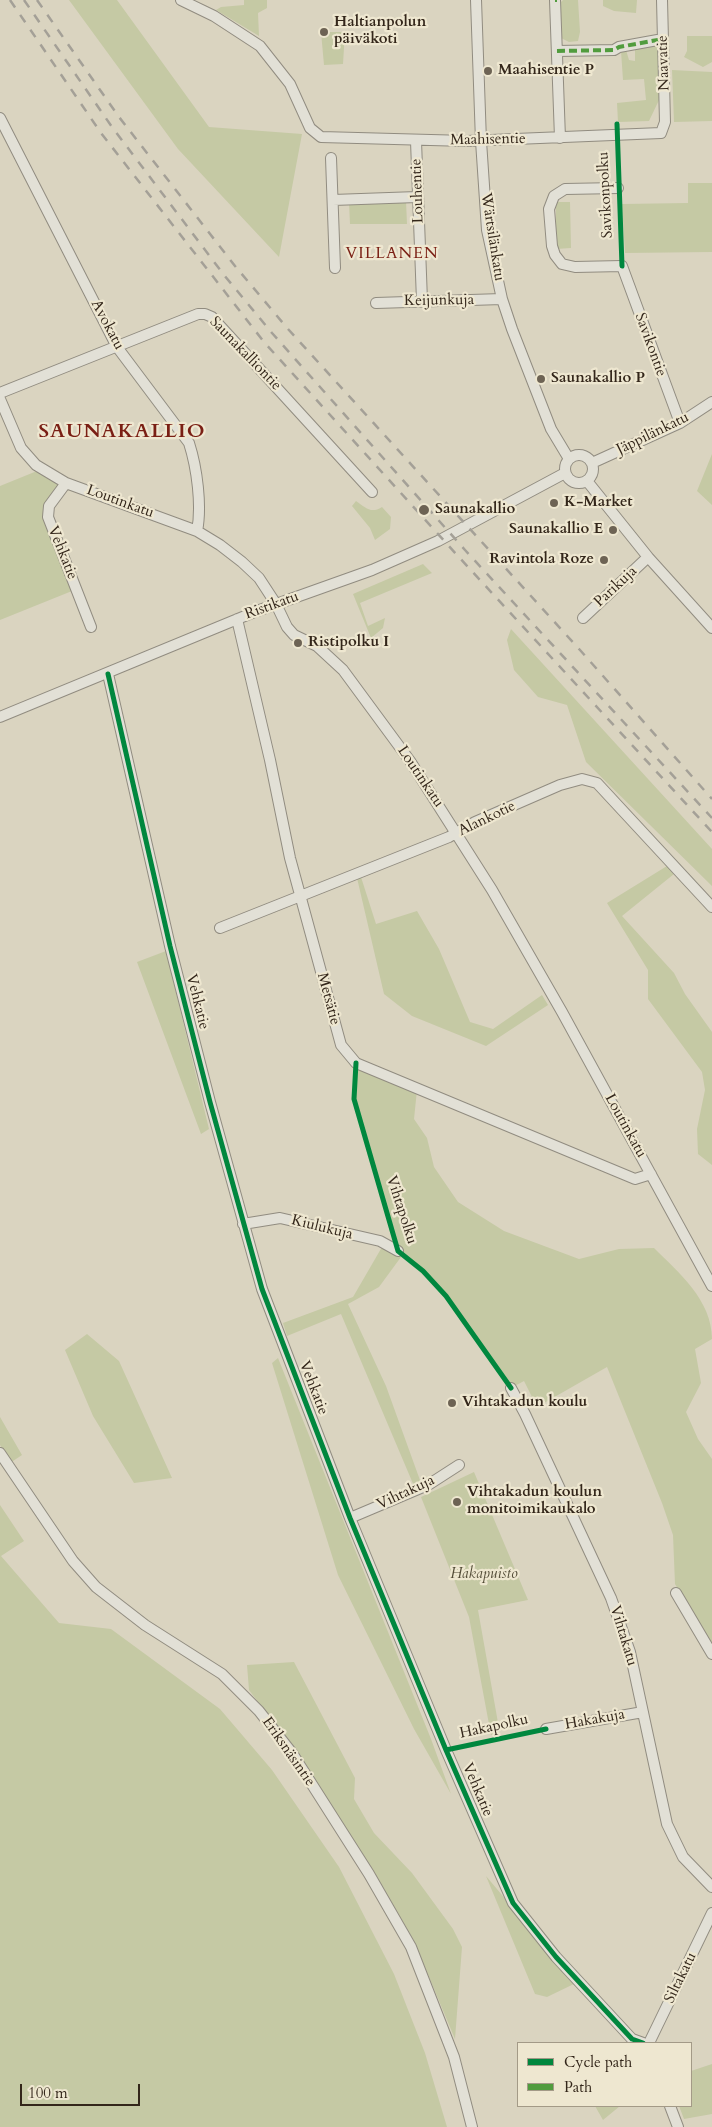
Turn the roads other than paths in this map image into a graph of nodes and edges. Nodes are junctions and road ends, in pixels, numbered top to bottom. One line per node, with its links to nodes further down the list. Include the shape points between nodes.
1 (181, 0): 10 (street, Maahisentie, via 214,16 260,46 290,84 310,128 321,138)
2 (476, 0): 11 (street, Wärtsilänkatu)
3 (556, 0): 6 (street)
4 (662, 0): 5 (street, Naavatie)
5 (663, 39): 6 (street, via 614,50); 8 (street, Naavatie)
6 (557, 51): 9 (street)
7 (0, 118): 20 (street, Avokatu)
8 (665, 126): 9 (street, Maahisentie, via 661,133)
9 (560, 138): 11 (street, Maahisentie)
10 (416, 140): 11 (street, Maahisentie); 14 (street, Louhentie)
11 (481, 140): 17 (street, Wärtsilänkatu, via 487,230)
12 (331, 158): 15 (street)
13 (618, 188): 24 (street, Savikontie, via 565,189 554,196 549,209 552,246 562,264 575,267 622,266)
14 (417, 197): 15 (street); 18 (street, Louhentie)
15 (333, 200): 16 (street)
16 (335, 268)
17 (502, 299): 18 (street, Keijunkuja); 25 (street, Wärtsilänkatu, via 551,429)
18 (422, 301): 19 (street, Keijunkuja)
19 (376, 303)
20 (118, 347): 21 (street, Saunakalliontie); 30 (street, Saunakalliontie, via 198,314 212,317); 31 (street, Avokatu, via 189,443 199,511)
21 (0, 393)
22 (0, 399): 29 (street, Loutinkatu, via 21,448 36,465)
23 (712, 402): 24 (street, Jäppilänkatu)
24 (680, 423): 26 (street, Jäppilänkatu)
25 (569, 460): 26 (street, via 581,455); 27 (street)
26 (592, 463): 28 (street, via 592,475)
27 (565, 473): 28 (street, via 572,482); 33 (street, Ristikatu, via 438,541 372,570)
28 (587, 481): 32 (street)
29 (66, 483): 31 (street, Loutinkatu); 36 (street, Vehkatie, via 49,506 48,517)
30 (372, 492)
31 (197, 531): 33 (street, Loutinkatu, via 242,562 259,578)
32 (648, 557): 34 (street, Parikuja); 37 (street)
33 (276, 604): 35 (street, Ristikatu); 40 (street, Loutinkatu, via 294,635 318,646 343,670 405,754)
34 (583, 618)
35 (237, 619): 38 (street, Ristikatu); 41 (street, Metsätie)
36 (91, 627)
37 (712, 628)
38 (108, 674): 39 (street, Ristikatu); 45 (street, Vehkatie, via 170,946)
39 (0, 717)
40 (457, 833): 41 (street, Alankotie); 42 (street, Alankotie, via 560,785 591,780); 44 (street, Loutinkatu, via 562,1012)
41 (301, 897): 43 (street, Alankotie); 44 (street, Metsätie, via 340,1046 356,1064 635,1179)
42 (712, 908)
43 (220, 928)
44 (651, 1174): 47 (street, Loutinkatu)
45 (243, 1224): 46 (street, Kiulukuja, via 280,1218 380,1241); 51 (street, Vehkatie, via 262,1289)
46 (398, 1251)
47 (712, 1286)
48 (511, 1388): 54 (street, Vihtakatu, via 611,1598 630,1652)
49 (0, 1453): 61 (street, Eriksnäsintie, via 73,1561 96,1587 145,1625 222,1674 259,1711 292,1753 369,1874 411,1948 454,2057)
50 (459, 1465): 51 (street, Vihtakuja, via 428,1485)
51 (350, 1518): 58 (street, Vehkatie, via 442,1742 513,1903 556,1957 632,2039)
52 (676, 1593): 53 (street)
53 (712, 1654)
54 (643, 1712): 55 (street, Hakakuja); 56 (street, Vihtakatu, via 667,1824 683,1857)
55 (546, 1729)
56 (712, 1888)
57 (712, 1913): 59 (street, Siltakatu)
58 (640, 2042)
59 (648, 2042)
60 (670, 2107): 62 (street)
61 (472, 2127)
62 (678, 2127)

